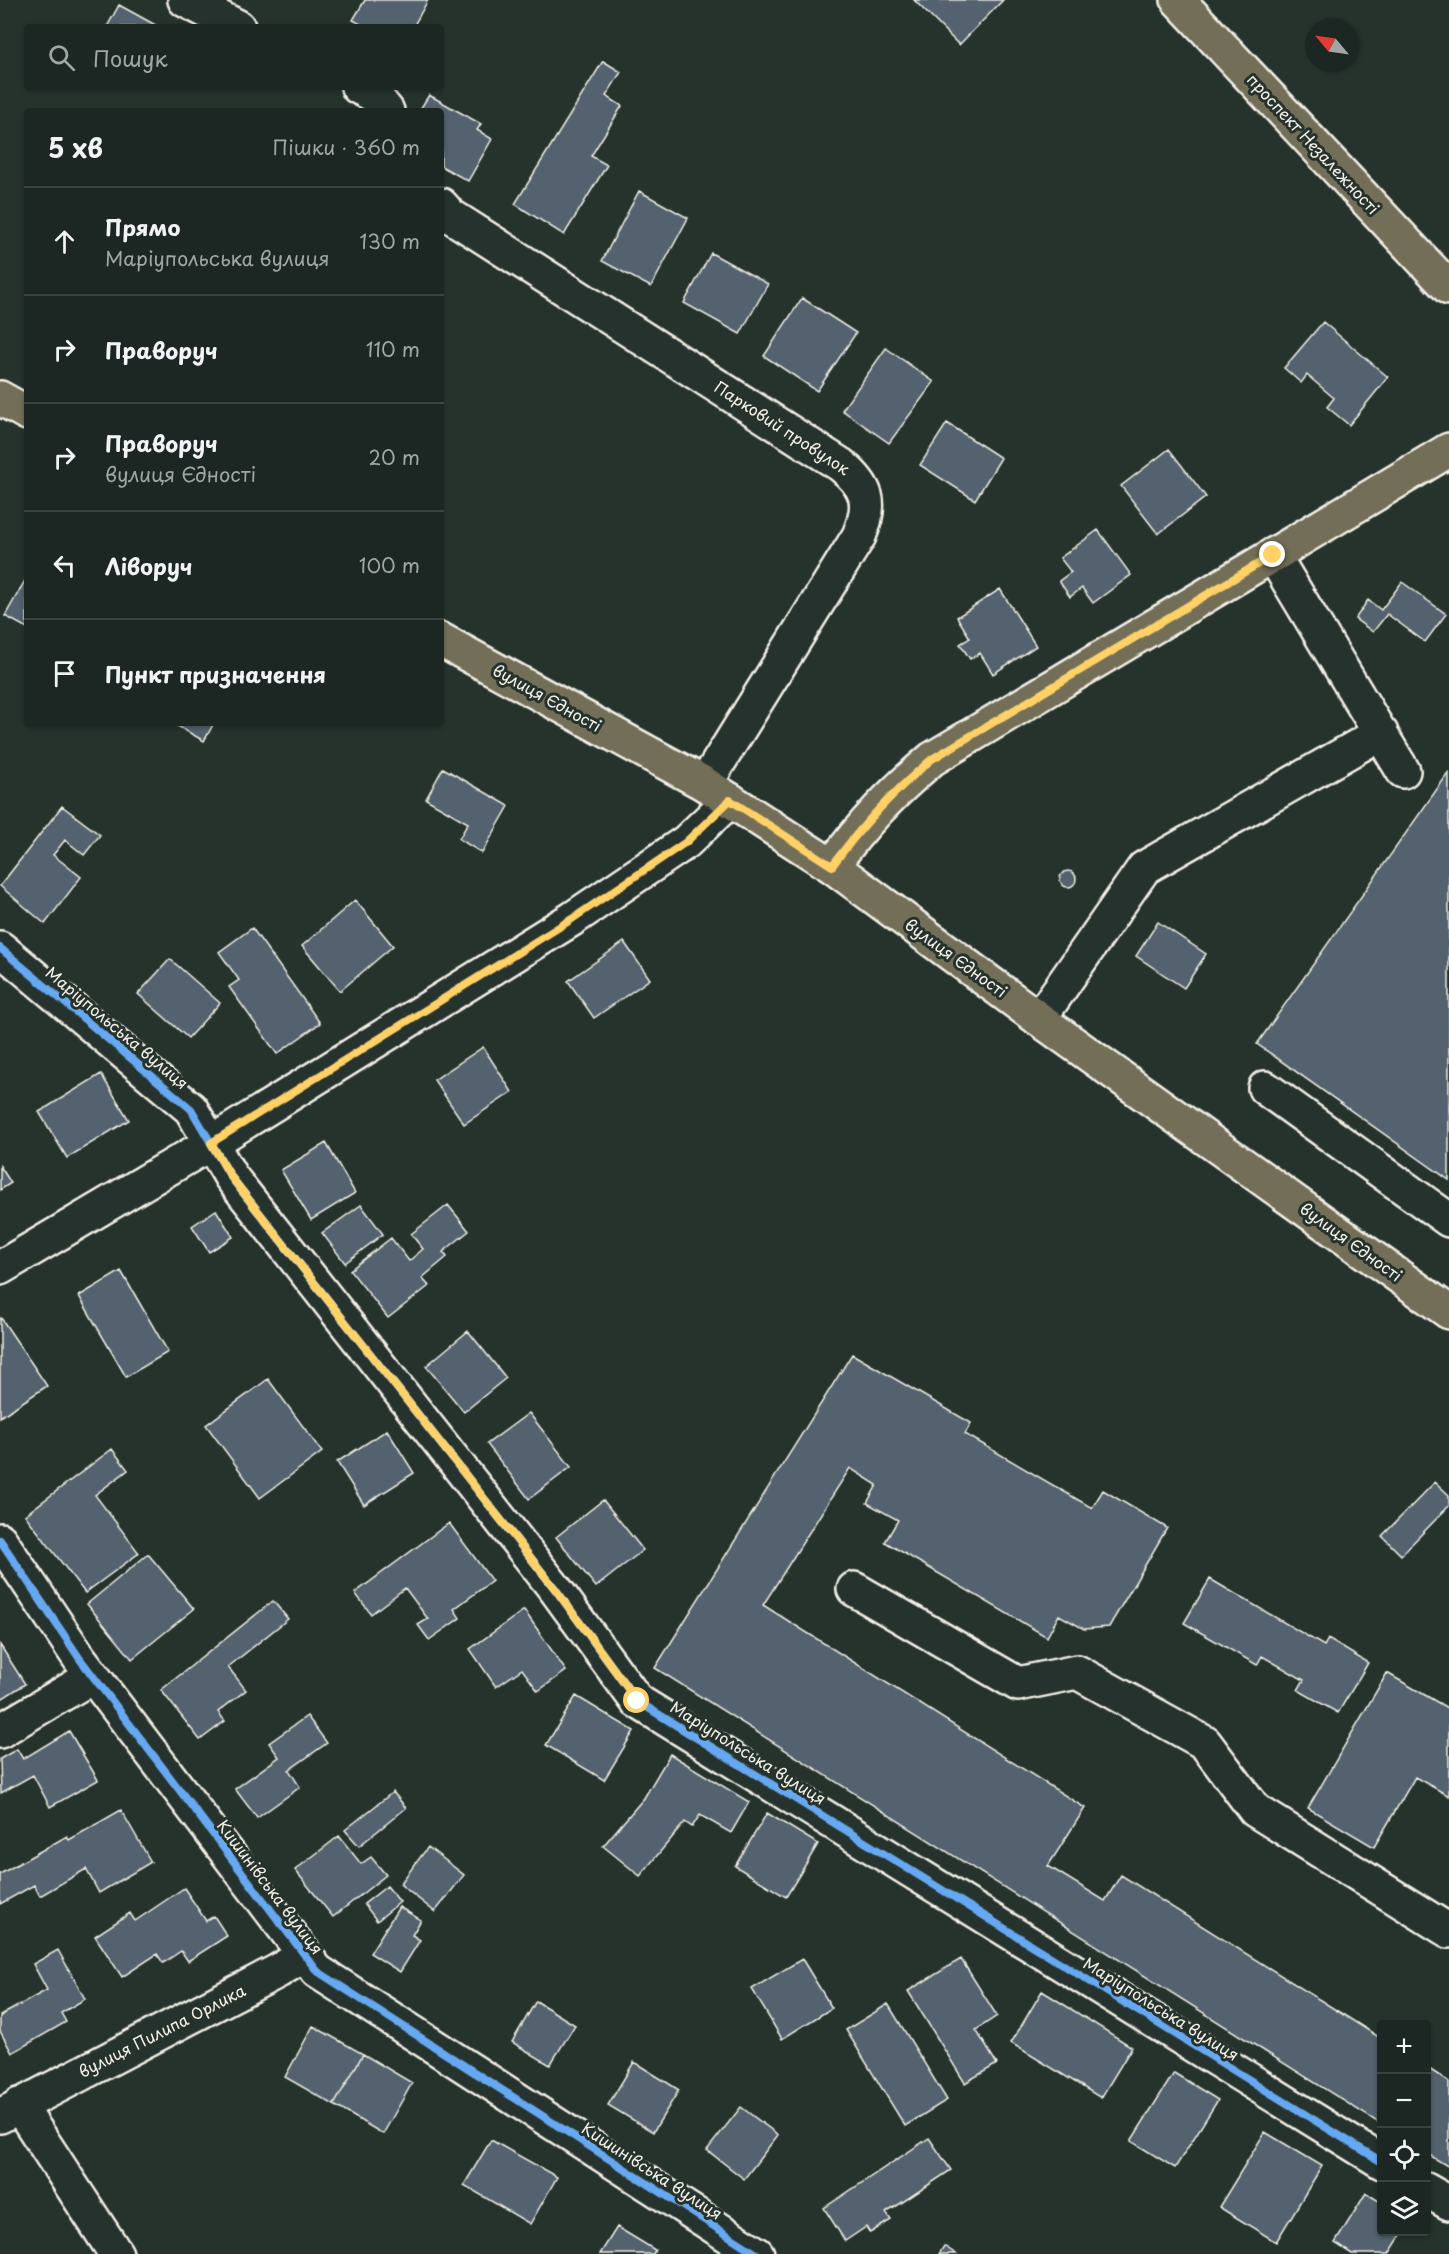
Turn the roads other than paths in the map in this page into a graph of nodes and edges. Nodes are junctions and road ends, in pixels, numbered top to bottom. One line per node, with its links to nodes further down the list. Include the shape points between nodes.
1 (185, 0): 3 (street)
2 (1178, 0): 7 (main road, проспект Незалежності)
3 (232, 24)
4 (364, 90): 5 (street)
5 (385, 108)
6 (444, 208): 15 (street, Парковий провулок, via 841,465 857,478 867,496 867,517 859,536)
7 (1449, 288)
8 (0, 398): 9 (main road)
9 (24, 411)
10 (1449, 450): 11 (main road)
11 (1273, 555): 13 (street); 16 (main road, via 932,759 895,790)
12 (444, 642): 15 (main road, вулиця Єдності)
13 (1381, 733): 14 (street); 18 (street, via 1144,868)
14 (1403, 771)
15 (717, 792): 16 (main road, вулиця Єдності); 20 (street, via 686,842 572,919)
16 (832, 866): 18 (main road, вулиця Єдності)
17 (0, 948): 20 (street, Маріупольська вулиця, via 191,1109)
18 (1039, 1019): 23 (main road, вулиця Єдності)
19 (1265, 1088): 21 (street)
20 (211, 1143): 22 (street); 31 (street, Маріупольська вулиця, via 231,1177 556,1590 637,1701)
21 (1449, 1220)
22 (0, 1268)
23 (1449, 1312)
24 (0, 1540): 26 (street, Кишинівська вулиця)
25 (854, 1589): 28 (street, via 1018,1684 1077,1672 1205,1743 1255,1810)
26 (93, 1676): 27 (street); 29 (street, Кишинівська вулиця)
27 (0, 1731)
28 (1449, 1931)
29 (304, 1955): 30 (street, вулиця Пилипа Орлика); 35 (street, Кишинівська вулиця, via 325,1977)
30 (10, 2110): 34 (street, вулиця Пилипа Орлика)
31 (1377, 2159)
32 (1431, 2193): 33 (street)
33 (1449, 2204)
34 (116, 2254)
35 (758, 2254)

